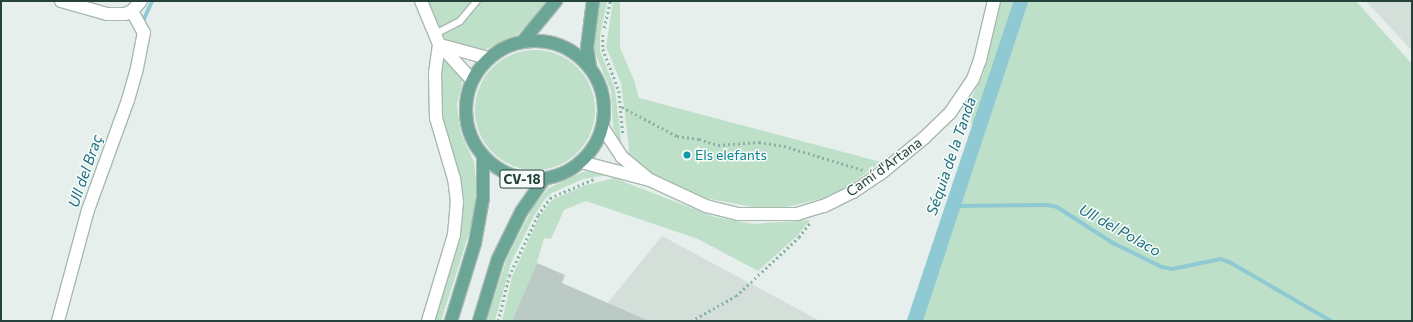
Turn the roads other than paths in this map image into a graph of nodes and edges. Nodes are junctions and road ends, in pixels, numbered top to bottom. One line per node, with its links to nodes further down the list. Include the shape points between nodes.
1 (61, 1): 8 (street, via 107,14)
2 (142, 1): 8 (street)
3 (422, 1): 9 (street)
4 (477, 1): 9 (lane, via 460,21)
5 (556, 1): 10 (main road)
6 (593, 1): 12 (main road, CV-18, via 587,48)
7 (994, 1): 18 (street, Camí d'Artana, via 980,60 972,79 950,113 880,174 853,192 824,206 797,214 738,214 706,206)
8 (132, 11): 19 (street, via 144,33 137,68 88,210)
9 (437, 39): 11 (street); 13 (street); 20 (street, via 436,118 454,179 457,202 454,235)
10 (523, 41): 11 (main road, CV-18, via 504,47); 12 (main road, CV-18, via 548,41 572,50)
11 (488, 58): 13 (main road, CV-18)
12 (590, 67): 14 (main road, CV-18, via 604,96)
13 (472, 80): 15 (main road, CV-18, via 465,106 469,134)
14 (603, 128): 16 (main road, CV-18, via 595,147); 18 (street, Camí d'Artana, via 622,157)
15 (483, 157): 17 (main road, CV-18, via 500,171 514,176); 21 (main road, CV-18, via 483,198 475,243)
16 (581, 162): 17 (main road, CV-18, via 564,174); 18 (street, Camí d'Artana)
17 (544, 179): 22 (main road, CV-18, via 521,212 498,259)
18 (650, 180)
19 (58, 321)
20 (428, 321)
21 (450, 321)
22 (479, 321)

